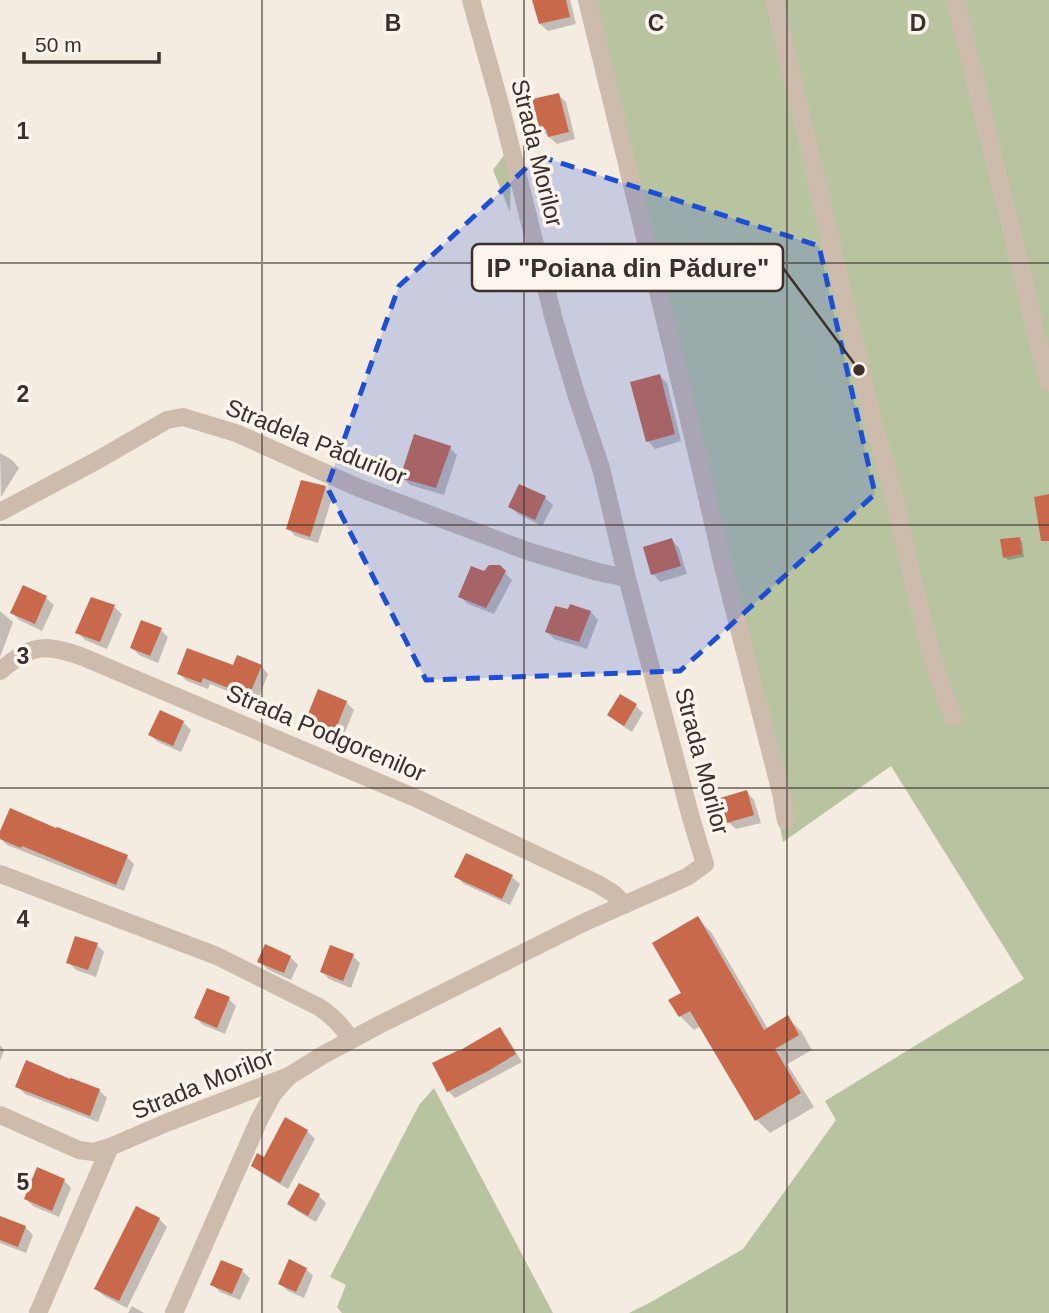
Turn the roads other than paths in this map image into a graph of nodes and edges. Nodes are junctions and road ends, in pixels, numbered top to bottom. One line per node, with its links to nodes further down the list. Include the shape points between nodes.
1 (471, 0): 7 (street, Strada Morilor, via 554,320 601,468)
2 (587, 0): 10 (street)
3 (774, 0): 9 (street, via 872,418 933,660)
4 (956, 0): 5 (street)
5 (1049, 383)
6 (0, 512): 7 (street, Stradela Pădurilor, via 167,420 183,417 236,433 359,488 530,552)
7 (627, 578): 12 (street, Strada Morilor, via 705,864)
8 (0, 671): 12 (street, Strada Podgorenilor, via 24,653 42,647 83,657 418,799 598,884)
9 (954, 718)
10 (786, 821)
11 (0, 874): 13 (street, via 217,956 319,1007 341,1024)
12 (625, 905): 13 (street, Strada Morilor)
13 (351, 1040): 14 (street, Strada Morilor)
14 (289, 1076): 16 (street, Strada Morilor); 18 (street, via 259,1120)
15 (0, 1115): 16 (street, Strada Morilor, via 79,1150)
16 (110, 1147): 17 (street)
17 (38, 1313)
18 (174, 1313)

